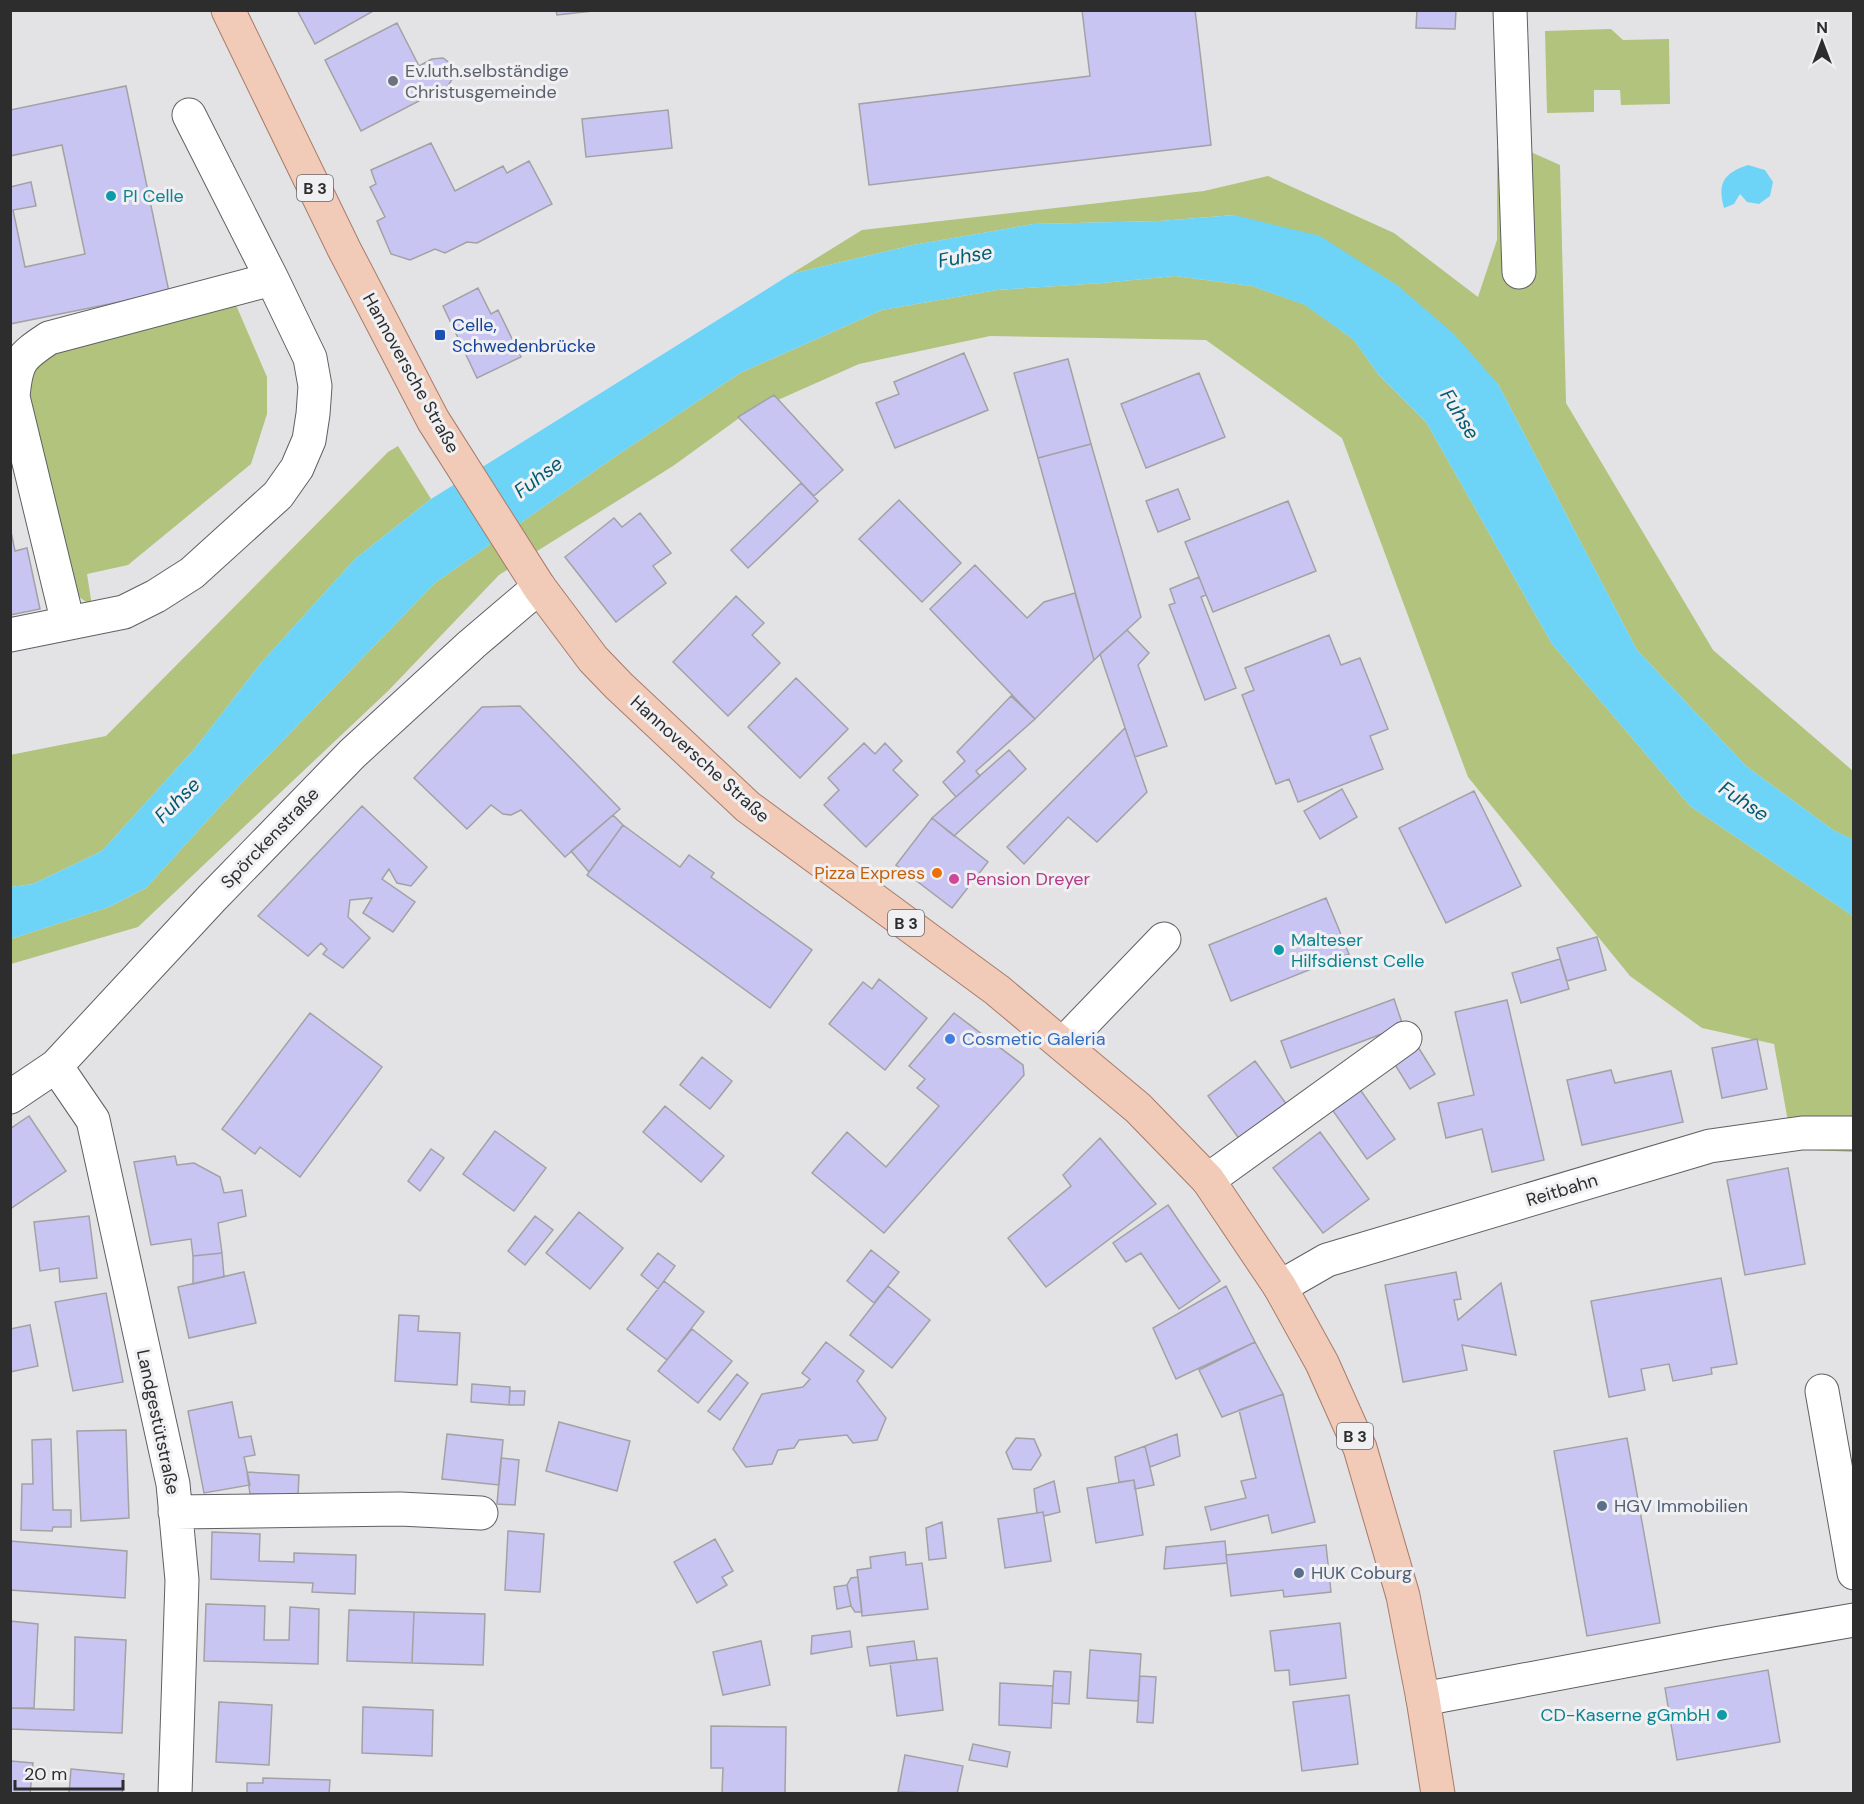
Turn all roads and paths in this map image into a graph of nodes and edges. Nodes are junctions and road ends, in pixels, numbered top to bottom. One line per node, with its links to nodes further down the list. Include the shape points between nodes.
1 (228, 10): 6 (main road, Hannoversche Straße / B 3, via 433,420)
2 (1510, 10): 4 (street)
3 (189, 115): 5 (street)
4 (1519, 272)
5 (272, 279): 7 (street, via 310,358 315,386 309,440 297,468 278,495 192,573 124,612); 7 (street, via 49,339 28,352 15,370 13,397)
6 (532, 577): 11 (main road, Hannoversche Straße / B 3, via 619,686 748,807 998,990); 12 (street, Spörckenstraße, via 472,644 352,754)
7 (68, 623): 8 (street)
8 (10, 635)
9 (1164, 939): 11 (street)
10 (1405, 1038): 15 (street)
11 (1063, 1044): 15 (main road, Hannoversche Straße / B 3, via 1138,1108)
12 (56, 1066): 13 (street, Spörckenstraße); 18 (street, Landgestütstraße, via 93,1120 173,1484)
13 (10, 1097)
14 (1854, 1133): 16 (street, Reitbahn, via 1802,1133 1710,1146 1327,1260)
15 (1208, 1180): 16 (main road, Hannoversche Straße / B 3)
16 (1280, 1287): 22 (main road, Hannoversche Straße / B 3, via 1322,1363 1360,1448 1403,1596)
17 (1822, 1391): 20 (street)
18 (175, 1512): 19 (street, via 400,1509); 23 (street, Landgestütstraße, via 182,1580)
19 (482, 1513)
20 (1854, 1573)
21 (1854, 1620): 22 (street)
22 (1423, 1700): 24 (main road, Hannoversche Straße / B 3)
23 (175, 1794)
24 (1438, 1794)

